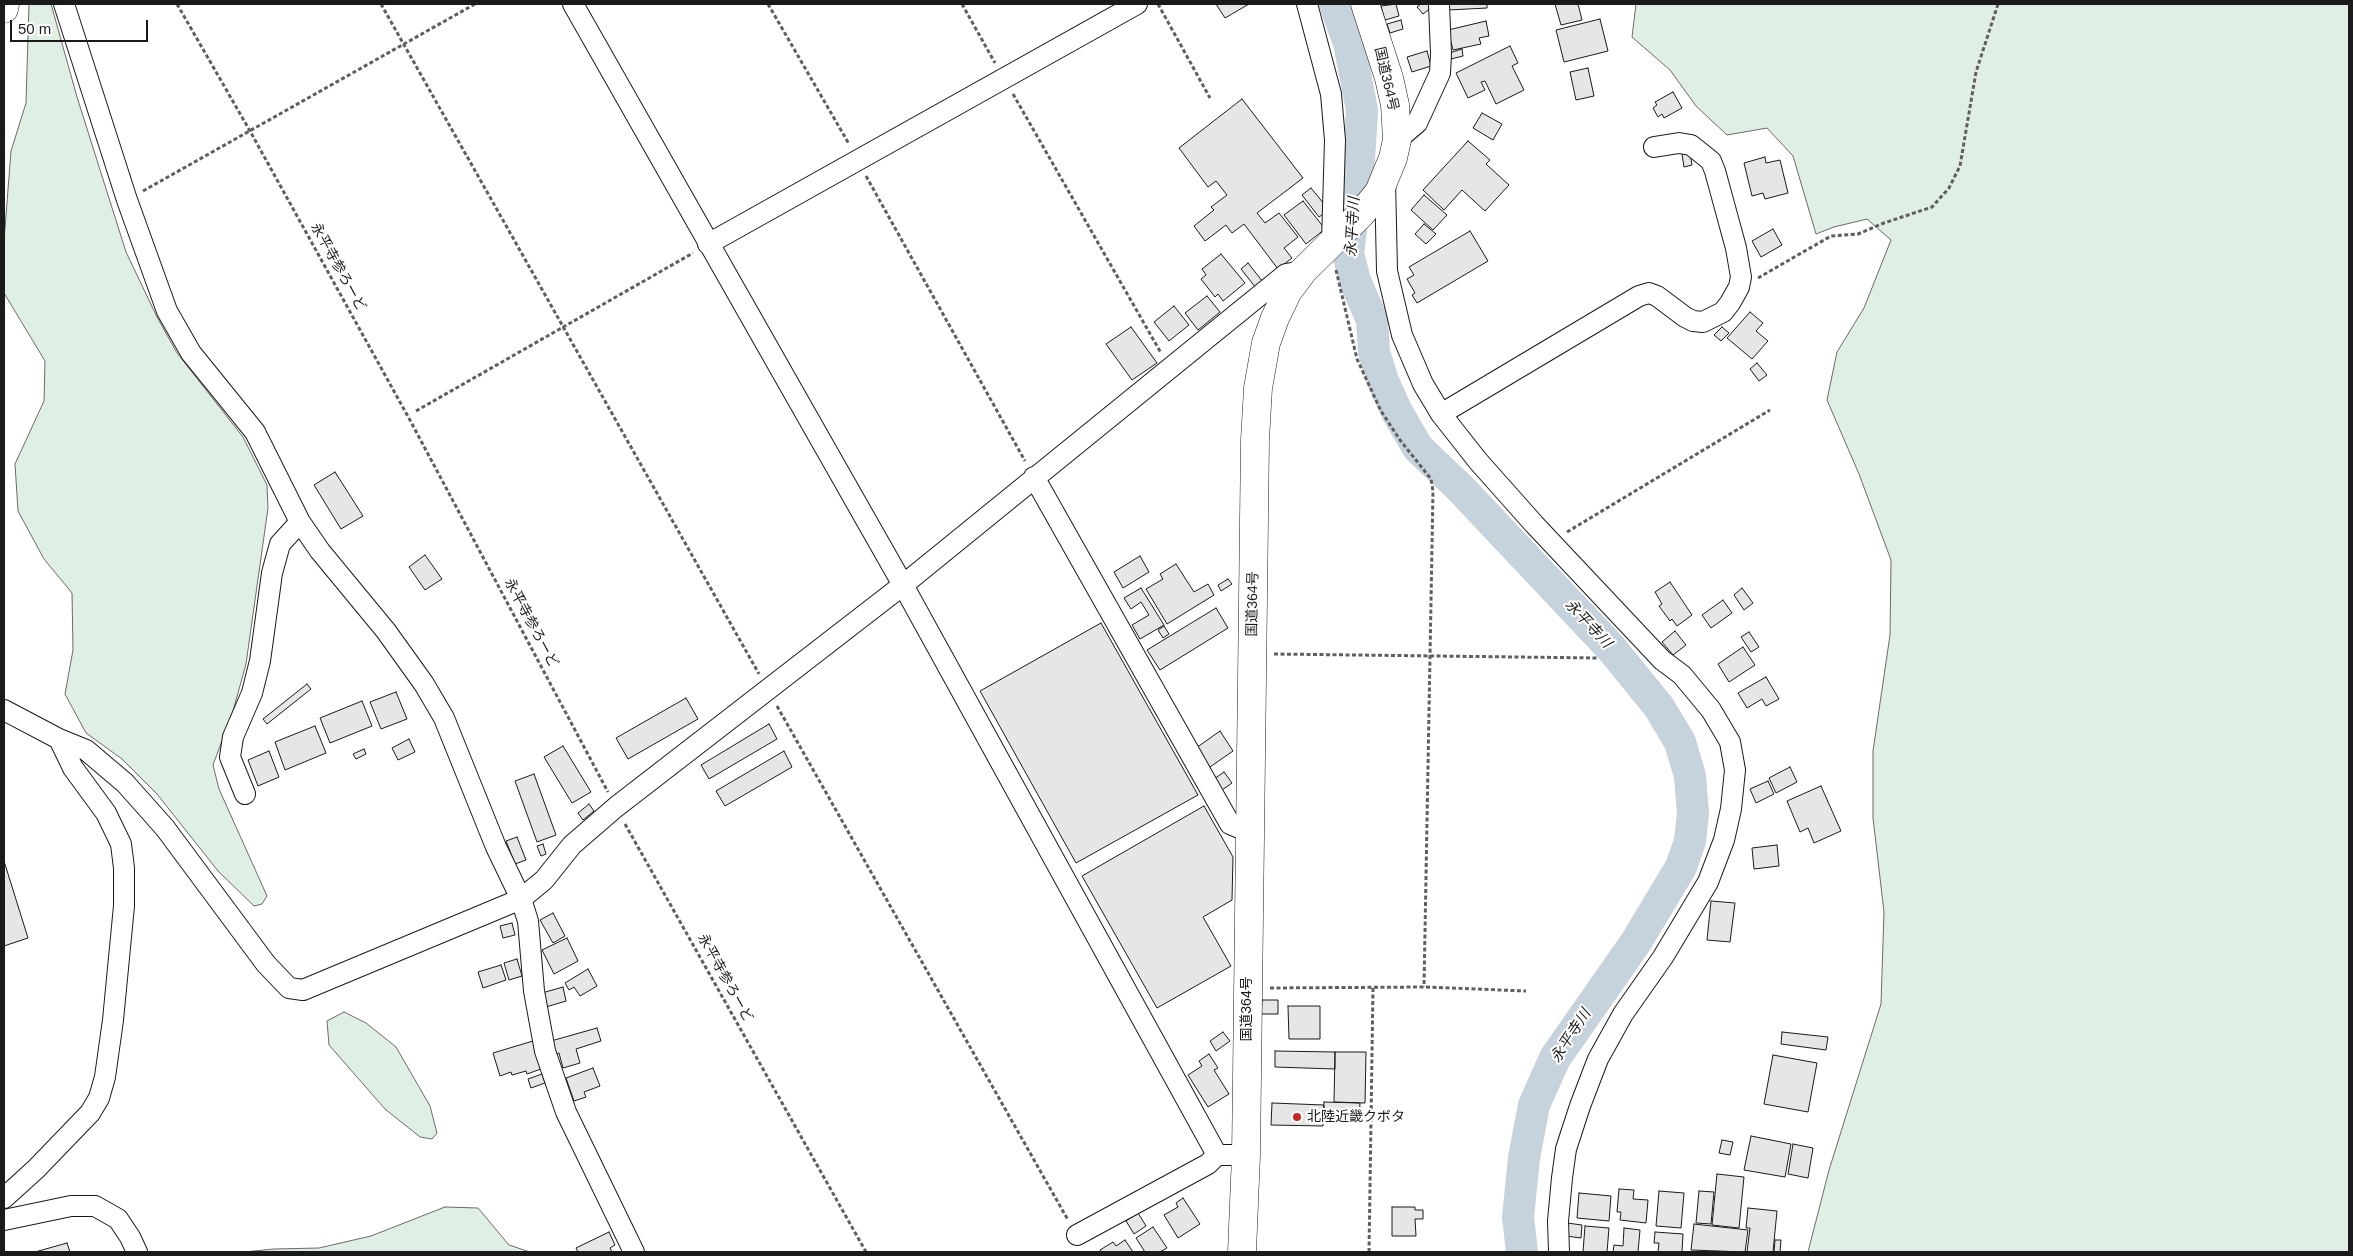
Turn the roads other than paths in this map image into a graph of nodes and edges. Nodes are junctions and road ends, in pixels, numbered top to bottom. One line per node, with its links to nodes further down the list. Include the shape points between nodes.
1 (6, 4): 8 (highway)
2 (64, 4): 17 (street, via 127,200 167,311 191,353 255,432)
3 (573, 4): 13 (street)
4 (1138, 4): 13 (street)
5 (1307, 4): 12 (street, via 1331,94 1335,140)
6 (1365, 4): 9 (highway, 国道364号, via 1389,78)
7 (1439, 4): 9 (street, via 1440,73 1417,123)
8 (4, 9)
9 (1397, 140): 11 (highway, 国道364号)
10 (1654, 147): 15 (street, via 1679,143 1691,145 1711,161 1741,277 1739,287 1723,312 1702,322 1693,321 1657,296 1649,293 1640,296)
11 (1382, 185): 12 (highway, 国道364号, via 1361,214); 15 (street, via 1387,271 1396,308 1423,384)
12 (1331, 243): 14 (highway, 国道364号)
13 (708, 244): 18 (street)
14 (1303, 271): 16 (street, via 1286,274); 22 (highway, 国道364号, via 1288,291 1275,318 1266,343 1258,388)
15 (1441, 414): 32 (street, via 1478,461 1662,660 1682,675 1711,710 1730,742 1735,770 1724,840 1708,882 1663,957 1623,1014 1598,1059 1580,1106 1566,1149 1558,1221)
16 (1034, 477): 18 (street); 22 (street, via 1230,824)
17 (300, 522): 21 (street, via 280,544 272,573 254,685 233,738 230,757); 23 (street, via 386,631 444,718 496,847)
18 (903, 585): 23 (street, via 616,807 572,845 544,880); 24 (street)
19 (4, 710): 20 (street)
20 (59, 739): 23 (street, via 86,750 126,783 165,828 266,964 289,988 302,990); 26 (street, via 73,768 106,813 121,844 124,906 113,1020 105,1077 99,1098 90,1113)
21 (245, 794)
22 (1249, 832): 25 (highway, 国道364号)
23 (521, 899): 30 (street, via 528,921 534,991 545,1051 566,1112)
24 (1217, 1155): 25 (street); 28 (street, via 1208,1164)
25 (1246, 1155): 31 (highway, 国道364号)
26 (4, 1198)
27 (4, 1220): 29 (street, via 71,1206 95,1206 118,1219)
28 (1077, 1235)
29 (137, 1252)
30 (634, 1252)
31 (1242, 1252)
32 (1559, 1252)

